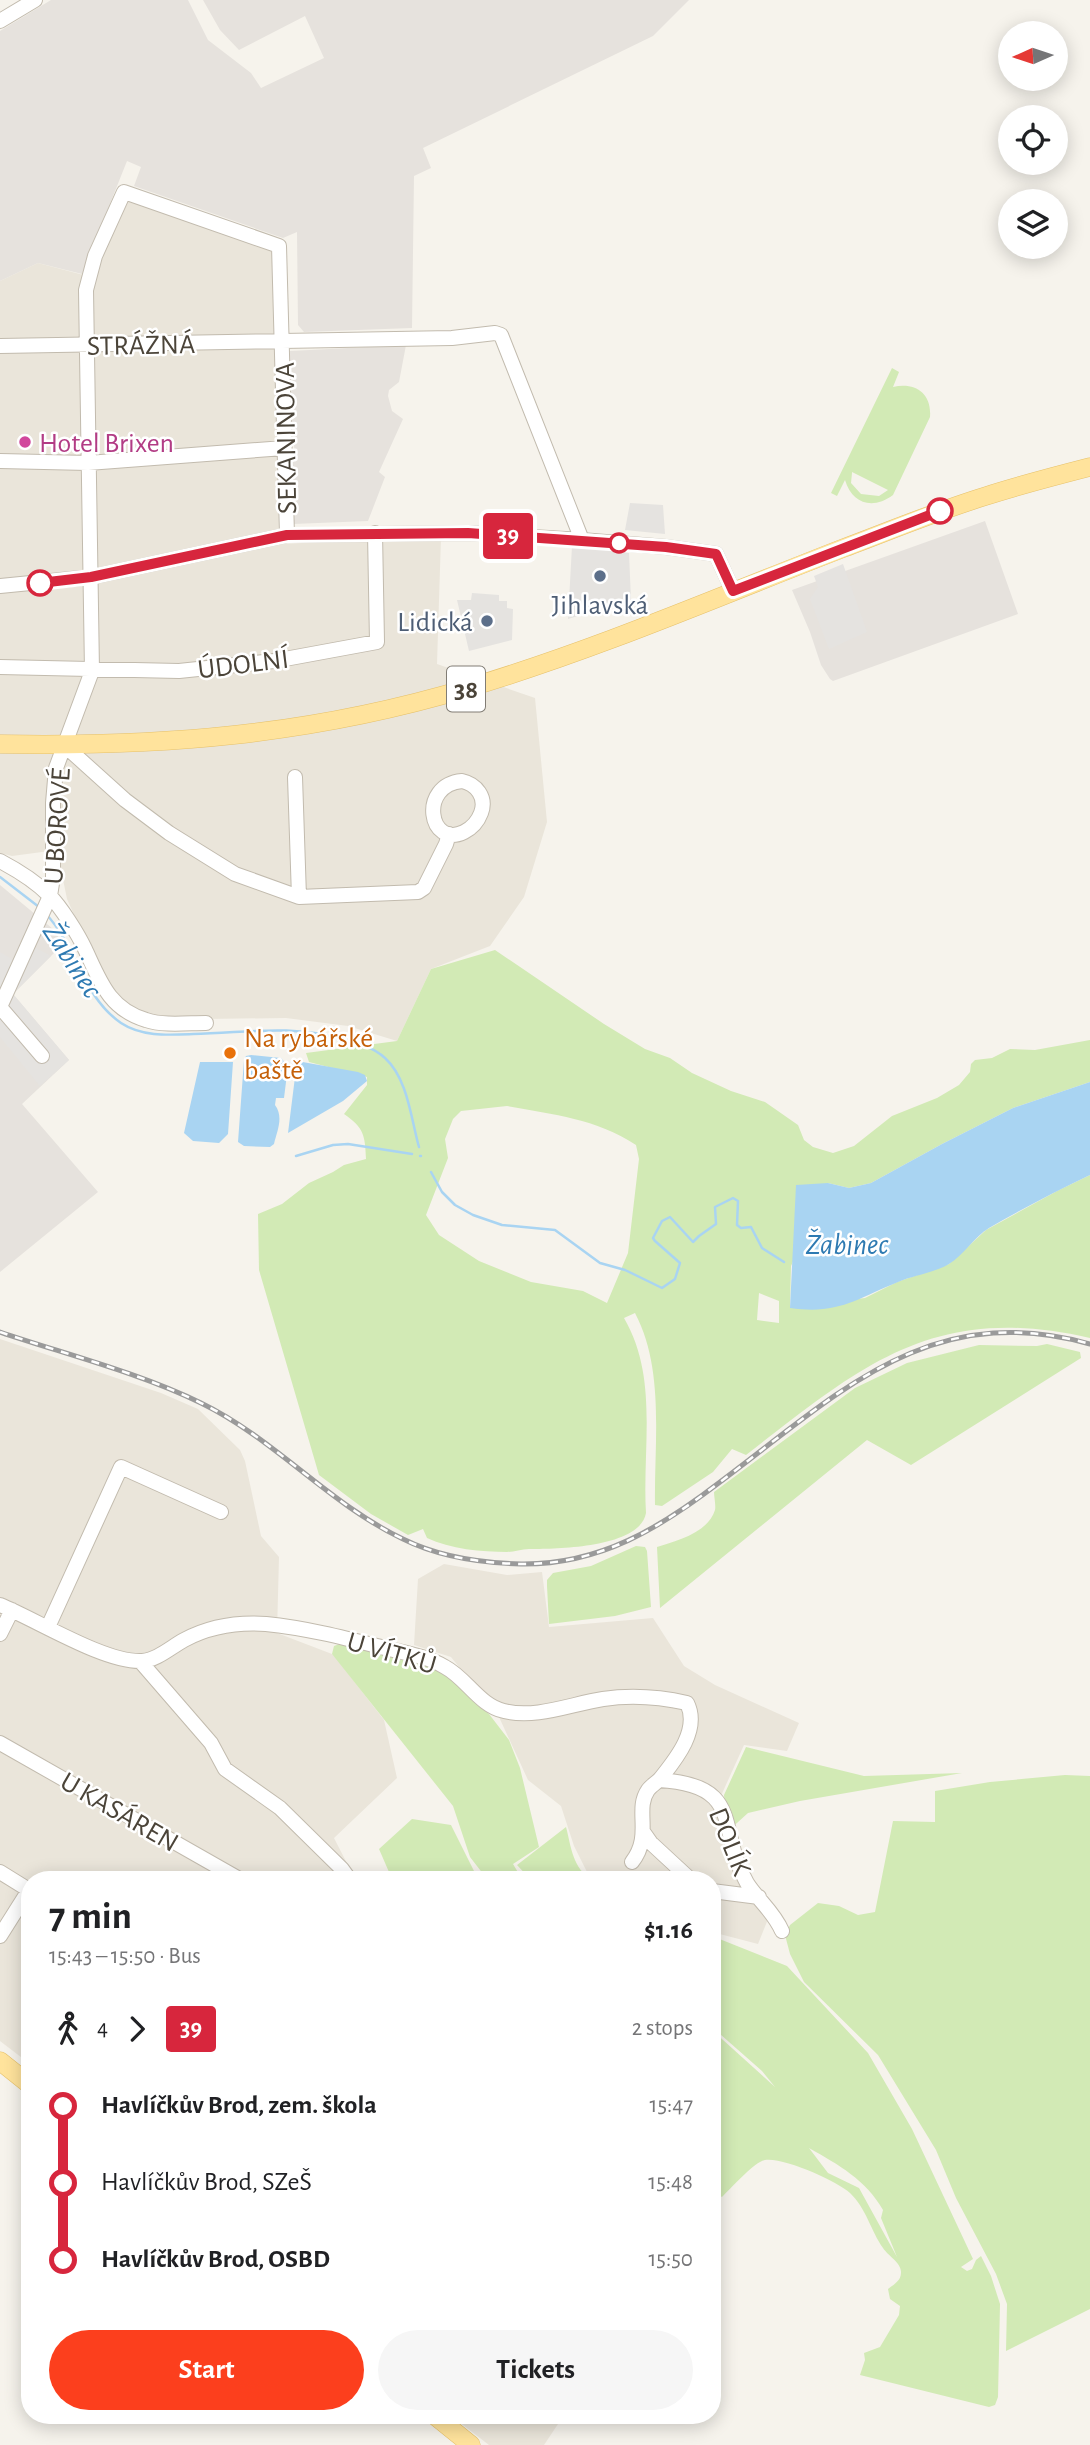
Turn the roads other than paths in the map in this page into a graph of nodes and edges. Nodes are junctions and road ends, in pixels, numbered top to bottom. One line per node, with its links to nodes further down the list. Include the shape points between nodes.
1 (35, 0): 2 (street)
2 (0, 21)
3 (282, 341): 5 (street, STRÁŽNÁ); 5 (street, SEKANINOVA, via 279,246 124,192 94,256 86,290); 6 (street, SEKANINOVA); 12 (street, STRÁŽNÁ, via 501,335)
4 (0, 345): 5 (street, STRÁŽNÁ)
5 (87, 345): 8 (street)
6 (284, 448): 8 (street); 11 (street, SEKANINOVA)
7 (0, 461): 8 (street)
8 (88, 463): 13 (street)
9 (1090, 467): 15 (main road, 38, via 984,496)
10 (375, 533): 11 (street); 12 (street); 17 (street, ÚDOLNÍ, via 377,642 274,661 179,671)
11 (287, 535): 13 (street)
12 (582, 540): 15 (street, via 716,554)
13 (91, 577): 14 (street); 17 (street)
14 (0, 586)
15 (733, 591): 19 (main road, 38, via 533,667 411,704 251,734)
16 (0, 667): 17 (street, ÚDOLNÍ)
17 (92, 671): 19 (street)
18 (0, 744): 19 (main road, 38)
19 (64, 745): 23 (street, via 169,833 235,874); 24 (street, U BOROVÉ, via 56,768 53,877)
20 (295, 777): 23 (street)
21 (449, 834): 23 (street, via 418,892)
22 (0, 861): 24 (street, via 20,872)
23 (299, 897)
24 (45, 906): 25 (street, U BOROVÉ, via 84,946 101,985 125,1011 150,1021); 26 (street, via 0,1007)
25 (206, 1023)
26 (42, 1056)
27 (221, 1512): 29 (street, via 121,1467)
28 (6, 1607): 29 (street, U VÍTKŮ); 30 (street)
29 (48, 1627): 31 (street, U VÍTKŮ, via 117,1659)
30 (0, 1634)
31 (140, 1661): 33 (street, U VÍTKŮ, via 209,1629 263,1624 426,1658 447,1667 503,1711 533,1713 605,1699 687,1703 693,1715 688,1739); 37 (street, via 211,1742 225,1769 281,1808)
32 (0, 1743): 36 (street, U KASÁREN)
33 (659, 1780): 34 (street, via 643,1801); 42 (street, DOLÍK, via 685,1783 713,1796 724,1810 736,1860 748,1885)
34 (644, 1833): 35 (street); 38 (street, DOLÍK)
35 (632, 1863)
36 (225, 1871)
37 (343, 1871)
38 (681, 1871)
39 (0, 1872): 40 (street)
40 (21, 1886)
41 (721, 1893): 42 (street, DOLÍK)
42 (760, 1897): 44 (street, DOLÍK)
43 (21, 1903): 45 (street)
44 (782, 1931)
45 (0, 1936)
46 (0, 2061): 47 (main road)
47 (21, 2078)
48 (445, 2424): 49 (main road)
49 (471, 2445)

